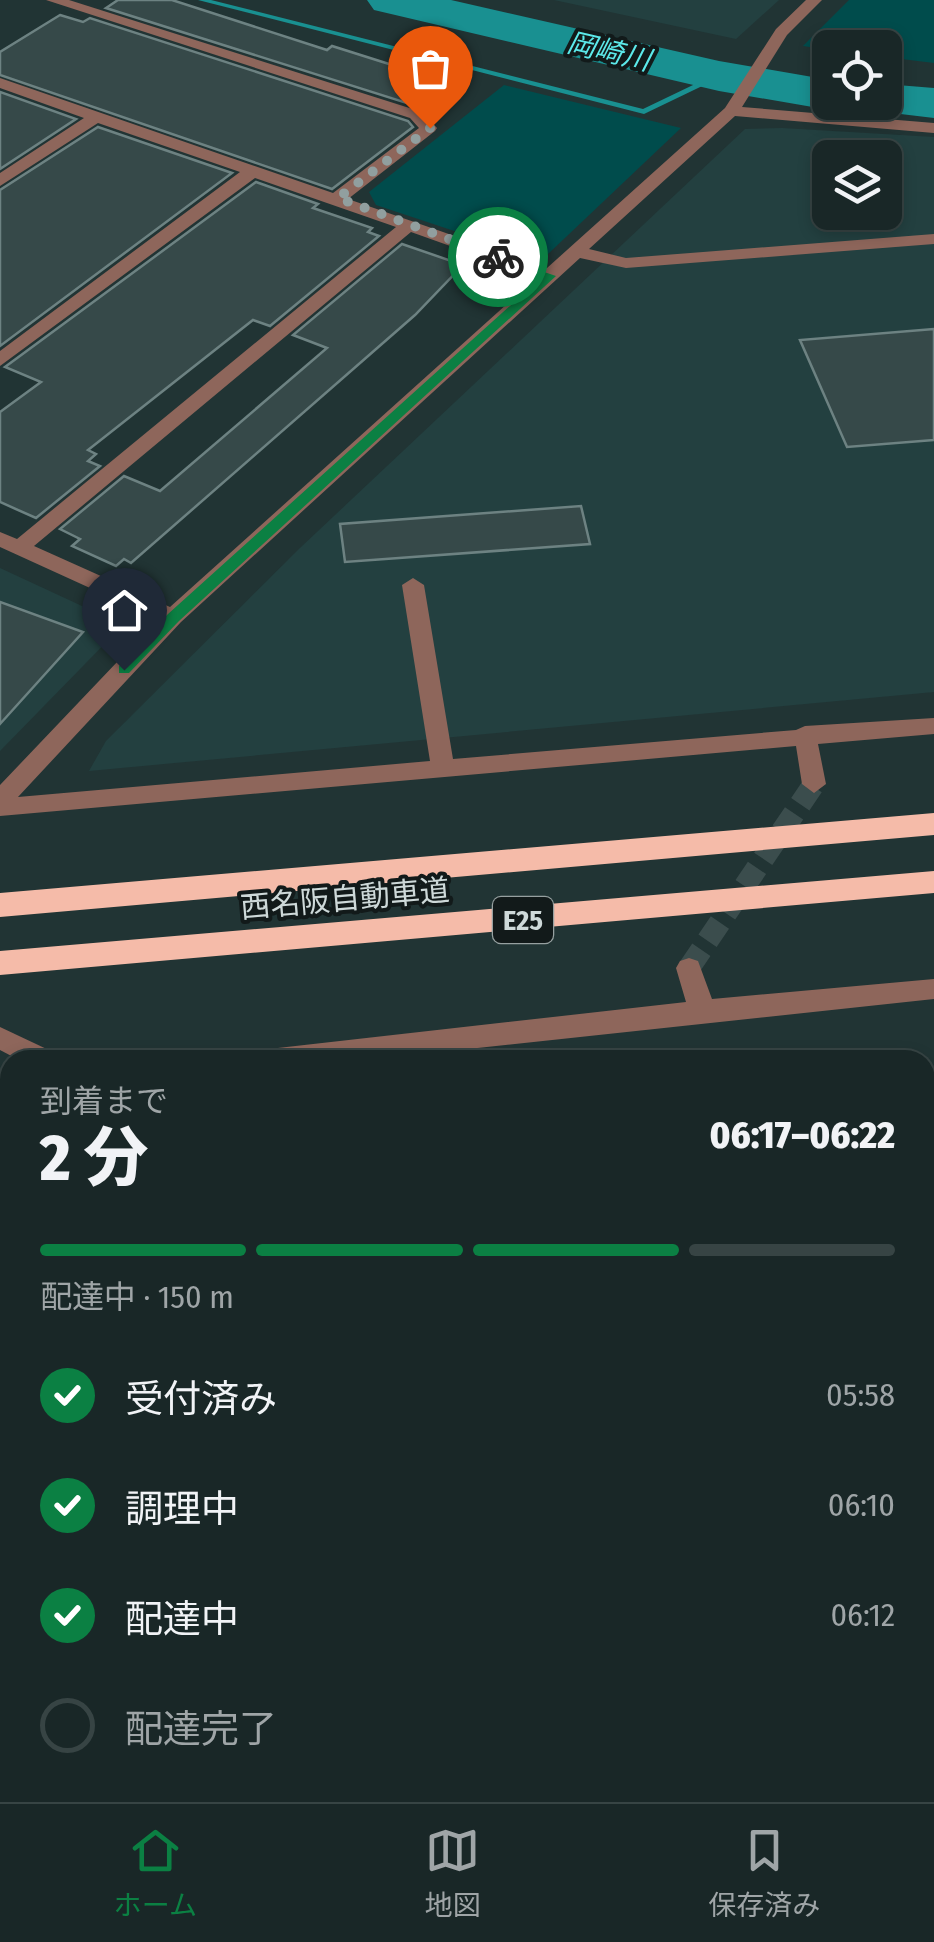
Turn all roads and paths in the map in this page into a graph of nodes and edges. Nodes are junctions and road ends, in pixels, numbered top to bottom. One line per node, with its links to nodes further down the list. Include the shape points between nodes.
1 (54, 0): 9 (street, via 416,115 430,128)
2 (815, 0): 4 (street, via 780,32)
3 (0, 83): 5 (street)
4 (734, 107): 6 (street); 12 (street)
5 (97, 116): 7 (street); 8 (street)
6 (934, 128)
7 (254, 170): 9 (street); 14 (street)
8 (0, 181)
9 (338, 198): 10 (street)
10 (408, 226): 13 (street); 15 (street)
11 (933, 240): 12 (street, via 626,263)
12 (577, 252): 13 (street)
13 (550, 276): 17 (street)
14 (0, 360)
15 (10, 544): 17 (street)
16 (414, 585): 20 (street)
17 (174, 617): 22 (street)
18 (934, 726): 19 (street)
19 (806, 734): 20 (street); 21 (street)
20 (443, 769): 22 (street)
21 (814, 784)
22 (0, 804)
23 (934, 824): 25 (highway, 西名阪自動車道 / E25)
24 (934, 882): 26 (highway, 西名阪自動車道 / E25)
25 (0, 905)
26 (0, 963)
27 (689, 968): 29 (street)
28 (934, 989): 29 (street)
29 (702, 1010): 32 (street)
30 (0, 1038): 31 (street)
31 (24, 1050)
32 (356, 1050)

